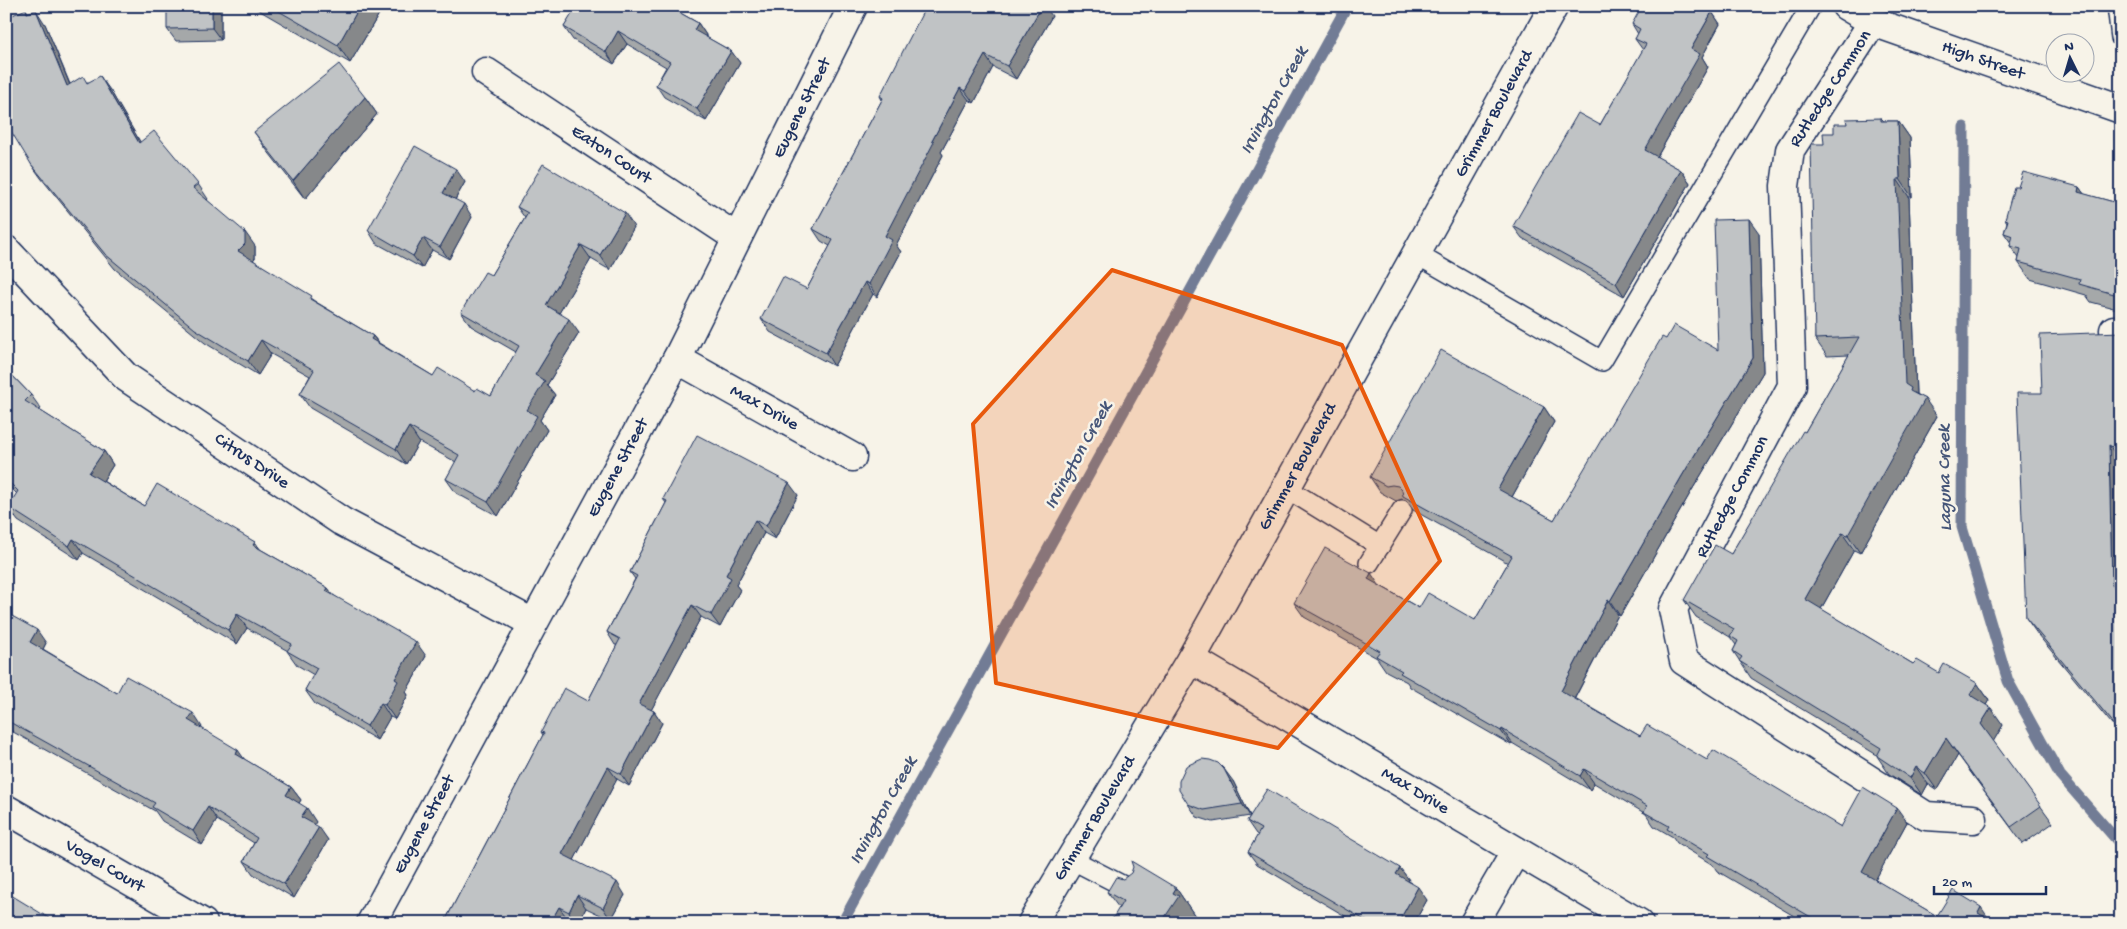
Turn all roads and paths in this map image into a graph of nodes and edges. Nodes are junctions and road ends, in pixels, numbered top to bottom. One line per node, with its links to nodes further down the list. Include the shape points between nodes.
1 (853, 6): 10 (street, Eugene Street)
2 (1554, 6): 12 (street, Grimmer Boulevard)
3 (1811, 6): 12 (lane, via 1602,361)
4 (1846, 6): 6 (street, High Street)
5 (2117, 6): 7 (lane)
6 (1873, 22): 9 (street, High Street); 22 (street, Rutledge Common, via 1790,150 1786,186 1792,386 1673,609 1684,661 1926,816)
7 (2121, 38)
8 (486, 72): 10 (street, Eaton Court)
9 (2121, 109)
10 (737, 238): 13 (street, Eugene Street)
11 (6, 250): 19 (street, Citrus Drive, via 126,377 341,521)
12 (1416, 254): 15 (street, Grimmer Boulevard)
13 (677, 359): 14 (street, Max Drive); 19 (street, Eugene Street)
14 (852, 456)
15 (1286, 488): 17 (lane); 20 (street, Grimmer Boulevard)
16 (1402, 510): 17 (lane)
17 (1380, 546): 18 (lane)
18 (1369, 564)
19 (534, 623): 27 (street, Eugene Street)
20 (1191, 659): 23 (street, Max Drive); 24 (street, Grimmer Boulevard)
21 (6, 809): 26 (street, Vogel Court)
22 (1973, 819)
23 (1516, 850): 29 (street); 30 (street, Max Drive)
24 (1071, 859): 25 (lane); 28 (street, Grimmer Boulevard)
25 (1140, 895)
26 (203, 923)
27 (371, 923)
28 (1032, 923)
29 (1474, 923)
30 (1639, 923)

